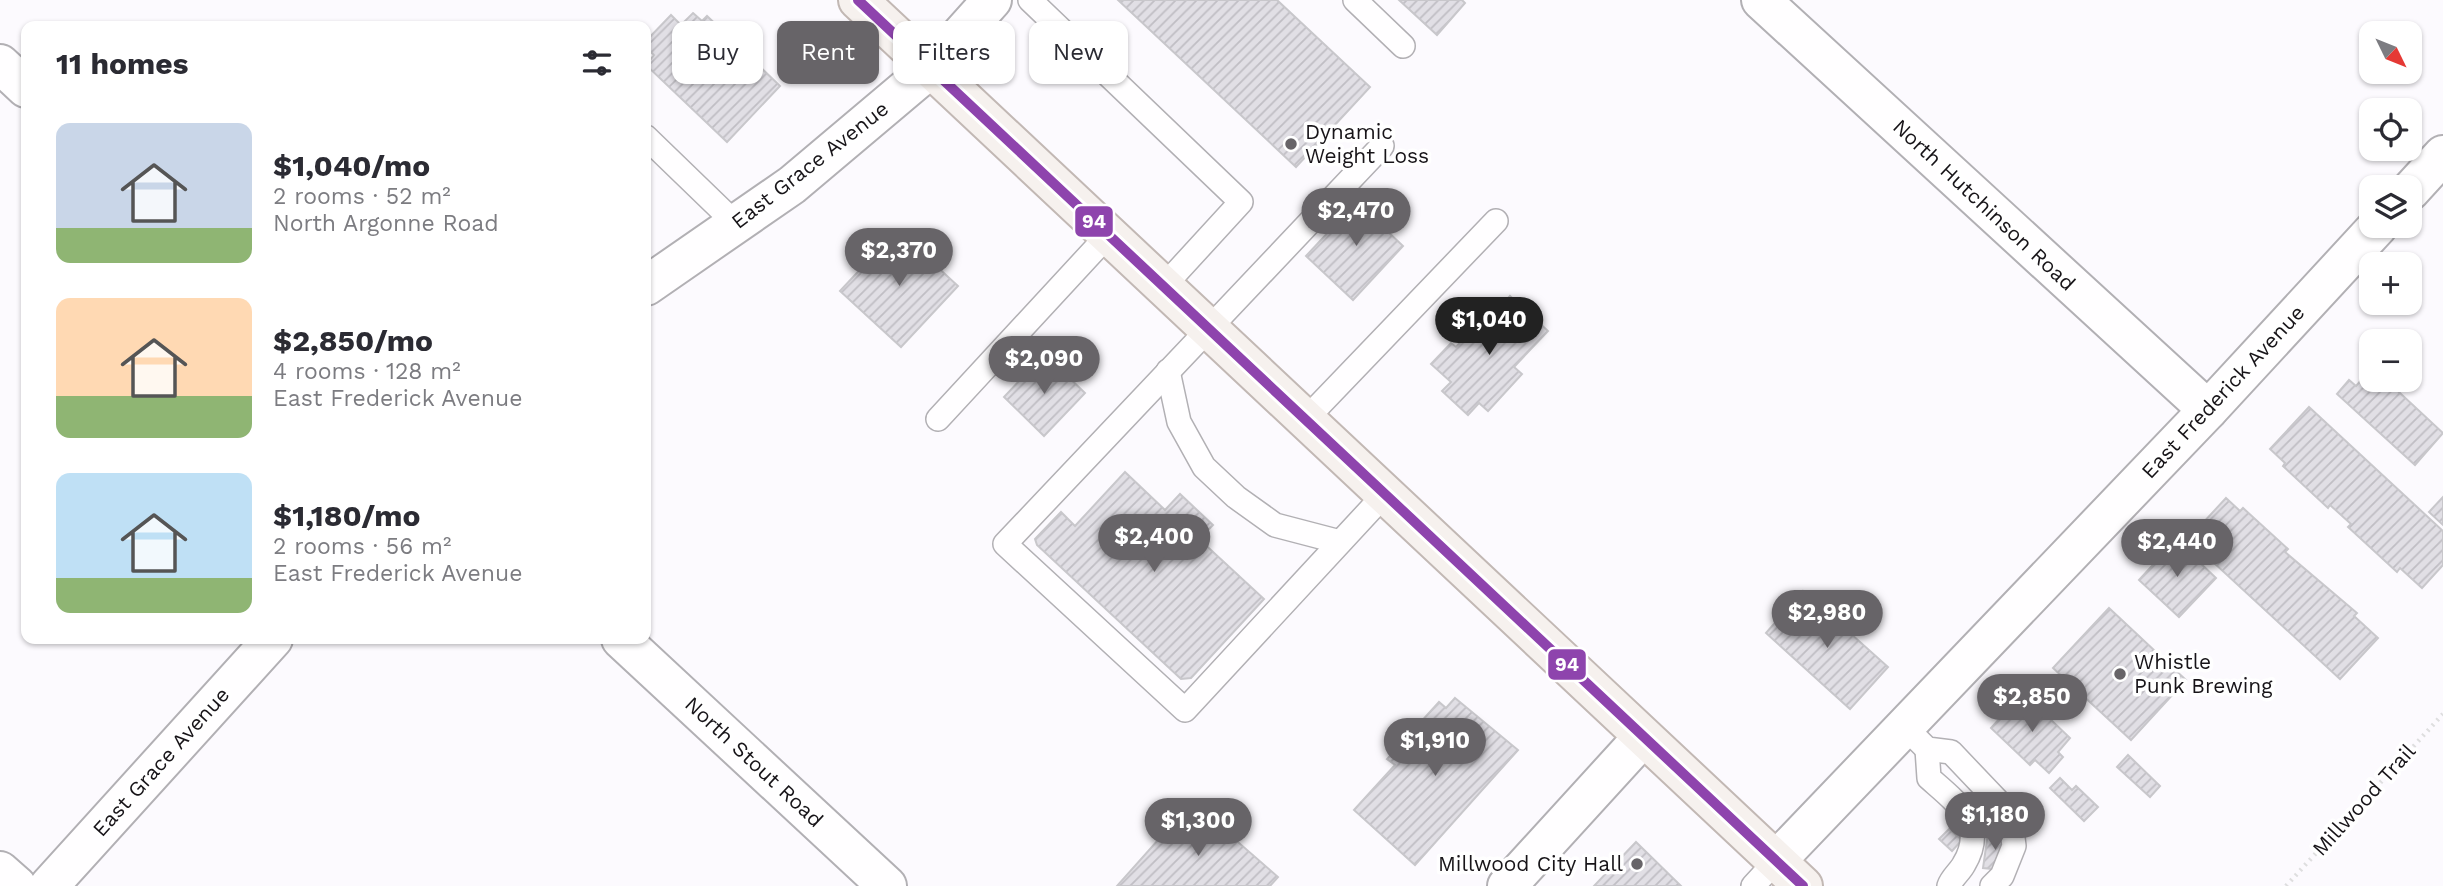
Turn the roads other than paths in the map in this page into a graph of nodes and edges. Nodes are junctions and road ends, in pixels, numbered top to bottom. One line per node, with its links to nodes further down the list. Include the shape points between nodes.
1 (859, 0): 7 (main road)
2 (992, 0): 6 (street, East Grace Avenue)
3 (1030, 0): 22 (lane, via 1241,202)
4 (1355, 0): 8 (lane)
5 (1761, 0): 25 (street, North Hutchinson Road)
6 (973, 21)
7 (893, 31)
8 (1403, 46)
9 (0, 64): 10 (street)
10 (21, 83)
11 (912, 84): 18 (street, East Grace Avenue, via 792,185)
12 (950, 84): 19 (main road)
13 (651, 142): 18 (lane)
14 (1382, 146): 23 (lane)
15 (2443, 155): 16 (street)
16 (2422, 178)
17 (1496, 221): 27 (lane)
18 (736, 224): 21 (street, East Grace Avenue)
19 (1109, 234): 22 (main road); 26 (lane)
20 (2367, 238): 25 (street, East Frederick Avenue)
21 (651, 283)
22 (1164, 286): 23 (main road)
23 (1209, 328): 24 (lane); 27 (main road)
24 (1168, 371): 29 (lane, via 1179,422 1204,467 1275,525); 29 (lane, via 1005,544 1185,710)
25 (2208, 410): 33 (street, East Frederick Avenue)
26 (938, 419)
27 (1306, 419): 28 (main road)
28 (1385, 494): 29 (lane); 32 (main road)
29 (1340, 542)
30 (268, 644): 37 (street, East Grace Avenue)
31 (626, 644): 38 (street, North Stout Road)
32 (1643, 737): 35 (main road); 39 (street)
33 (1916, 738): 35 (street, East Frederick Avenue); 40 (lane, via 1929,778 1967,812 1974,836 1965,862); 41 (lane, via 1951,752 2010,814 2014,846 2002,876)
34 (0, 871): 36 (street)
35 (1777, 878)
36 (17, 886)
37 (49, 886)
38 (887, 886)
39 (1507, 886)
40 (1949, 886)
41 (1992, 886)

